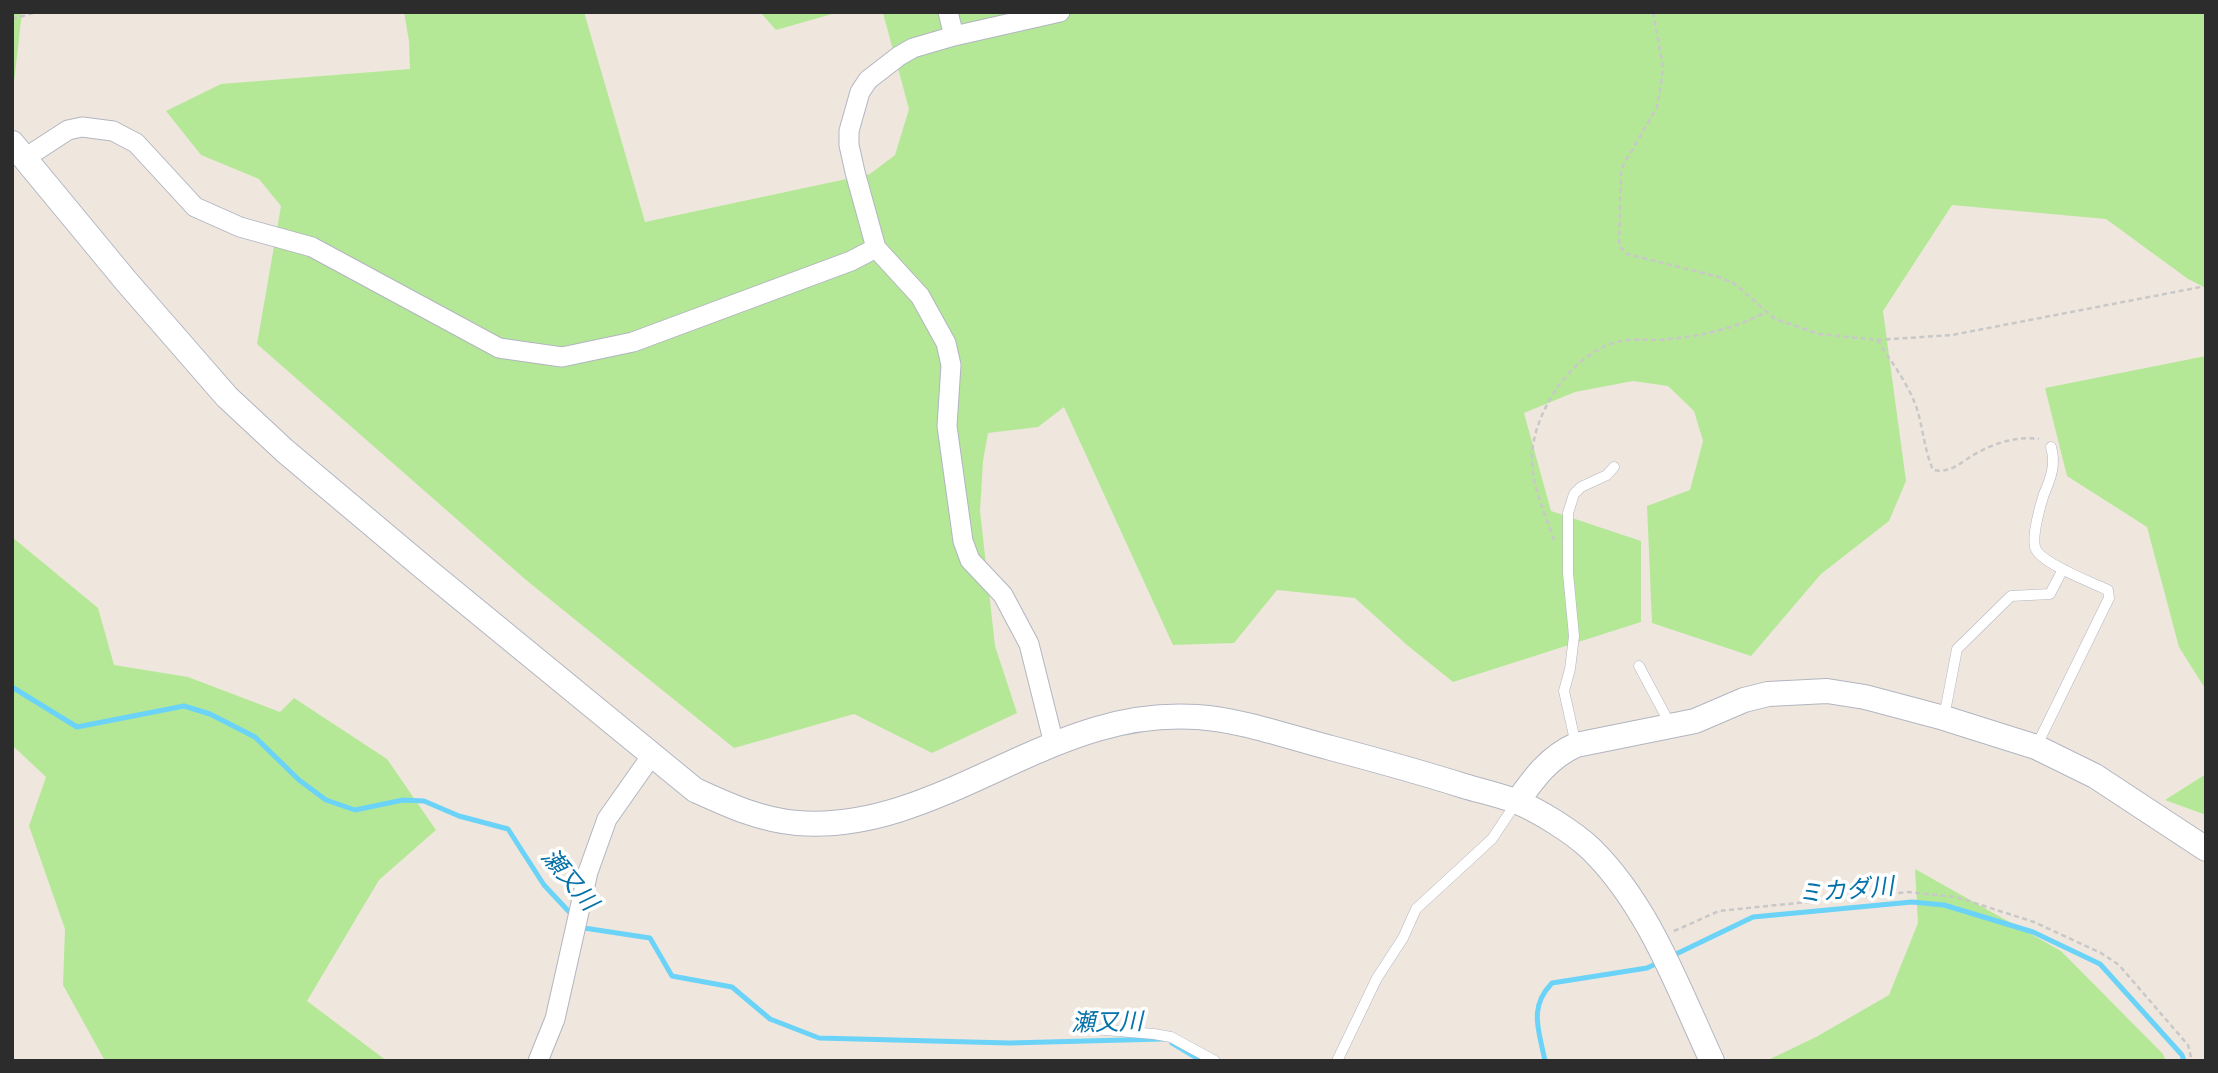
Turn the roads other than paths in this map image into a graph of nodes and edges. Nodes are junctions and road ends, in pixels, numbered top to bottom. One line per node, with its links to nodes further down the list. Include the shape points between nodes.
1 (947, 12): 3 (street)
2 (1060, 12): 3 (street)
3 (954, 36): 5 (street, via 899,56 860,92 849,145)
4 (19, 151): 5 (street, via 82,127 113,131 136,143 195,207 240,227 312,247 499,348 562,356 632,342); 15 (street, via 227,397 422,567)
5 (876, 248): 12 (street, via 920,296 946,343 951,365 947,426 963,541 970,560 1003,595 1029,643)
6 (2051, 447): 8 (lane, via 2055,460 2040,505 2034,543 2038,554)
7 (1614, 467): 13 (lane, via 1574,494 1569,513 1574,636 1564,691)
8 (2063, 569): 10 (lane, via 2050,594 2011,596 1957,649); 14 (lane, via 2108,590 2109,598)
9 (1639, 666): 11 (lane)
10 (1944, 718): 11 (street, via 1827,691 1768,694 1695,722); 14 (street)
11 (1671, 726): 13 (street)
12 (1054, 744): 15 (street, via 879,816 818,823 795,823 743,811 695,790); 16 (street, via 1143,718 1201,718 1278,734)
13 (1576, 744): 16 (street, via 1540,770)
14 (2036, 747): 17 (street, via 2095,776)
15 (652, 755): 19 (street, via 607,820 588,872 555,1020)
16 (1517, 802): 21 (lane, via 1492,839 1416,909); 22 (street, via 1589,847 1622,886 1655,939)
17 (2206, 849)
18 (1093, 1029): 20 (lane, via 1171,1037)
19 (538, 1061)
20 (1215, 1061)
21 (1337, 1061)
22 (1712, 1061)

